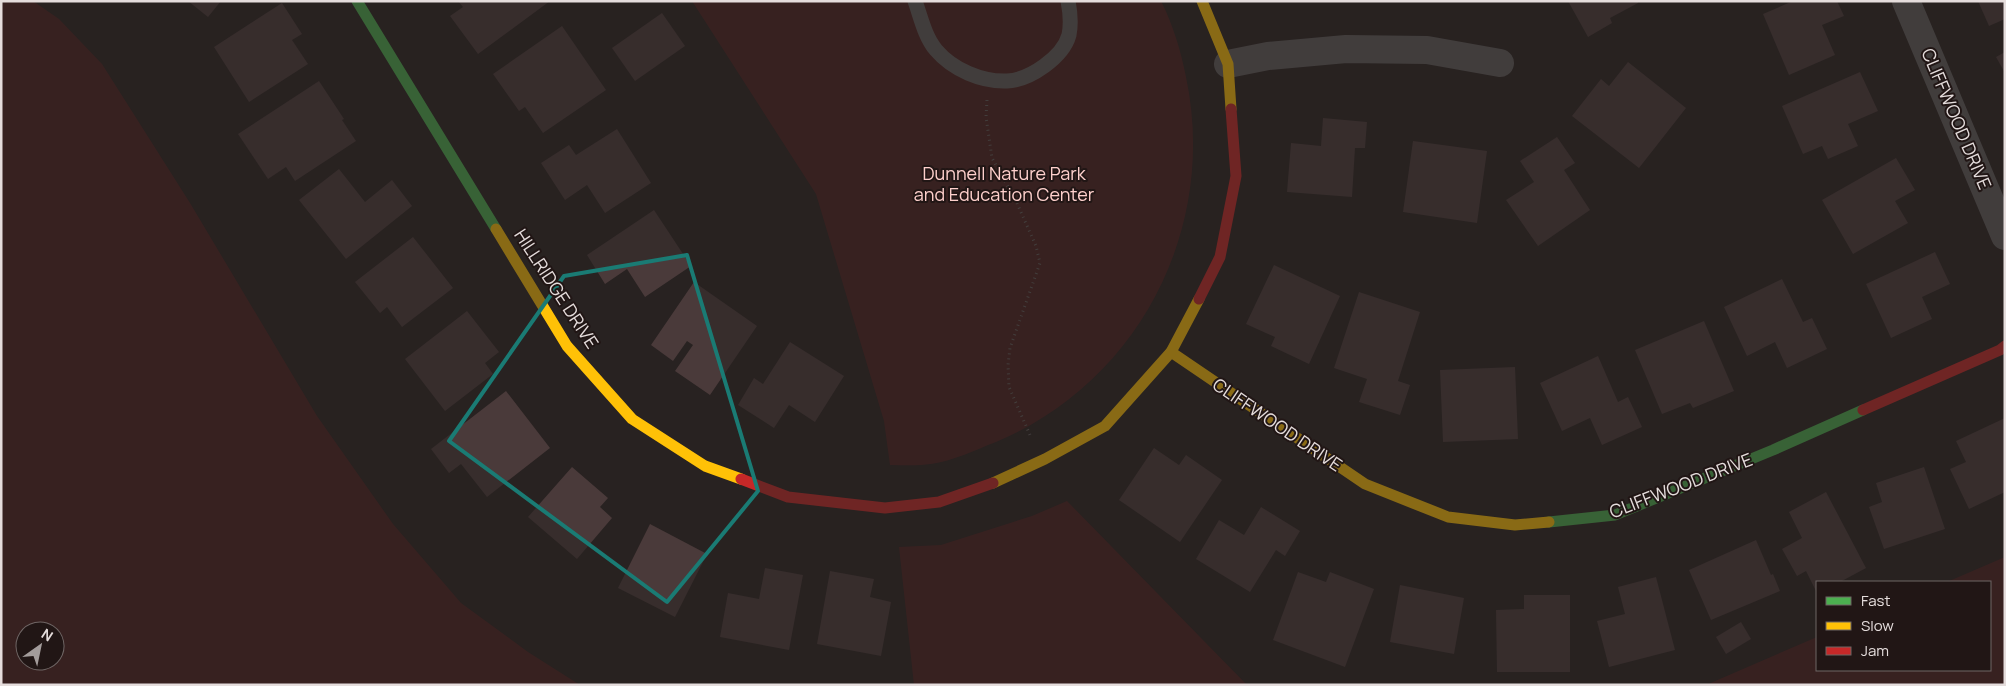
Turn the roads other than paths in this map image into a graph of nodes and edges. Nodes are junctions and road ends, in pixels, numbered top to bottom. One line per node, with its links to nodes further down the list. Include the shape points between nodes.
1 (357, 1): 10 (street, HILLRIDGE DRIVE, via 567,346 632,418 705,466 788,497 885,508 939,502 1045,459 1104,426)
2 (916, 1): 3 (lane, via 936,50 955,67 987,80 1009,81 1034,74 1054,59 1068,36)
3 (1068, 1)
4 (1202, 1): 7 (street, HILLRIDGE DRIVE)
5 (1906, 1): 8 (street, CLIFFWOOD DRIVE)
6 (1500, 62): 7 (street, via 1427,50 1346,49 1268,56)
7 (1228, 64): 10 (street, HILLRIDGE DRIVE, via 1236,176 1222,248)
8 (2005, 236)
9 (2005, 346): 10 (street, CLIFFWOOD DRIVE, via 1791,442 1615,515 1515,525 1448,517 1365,484)
10 (1172, 352)

